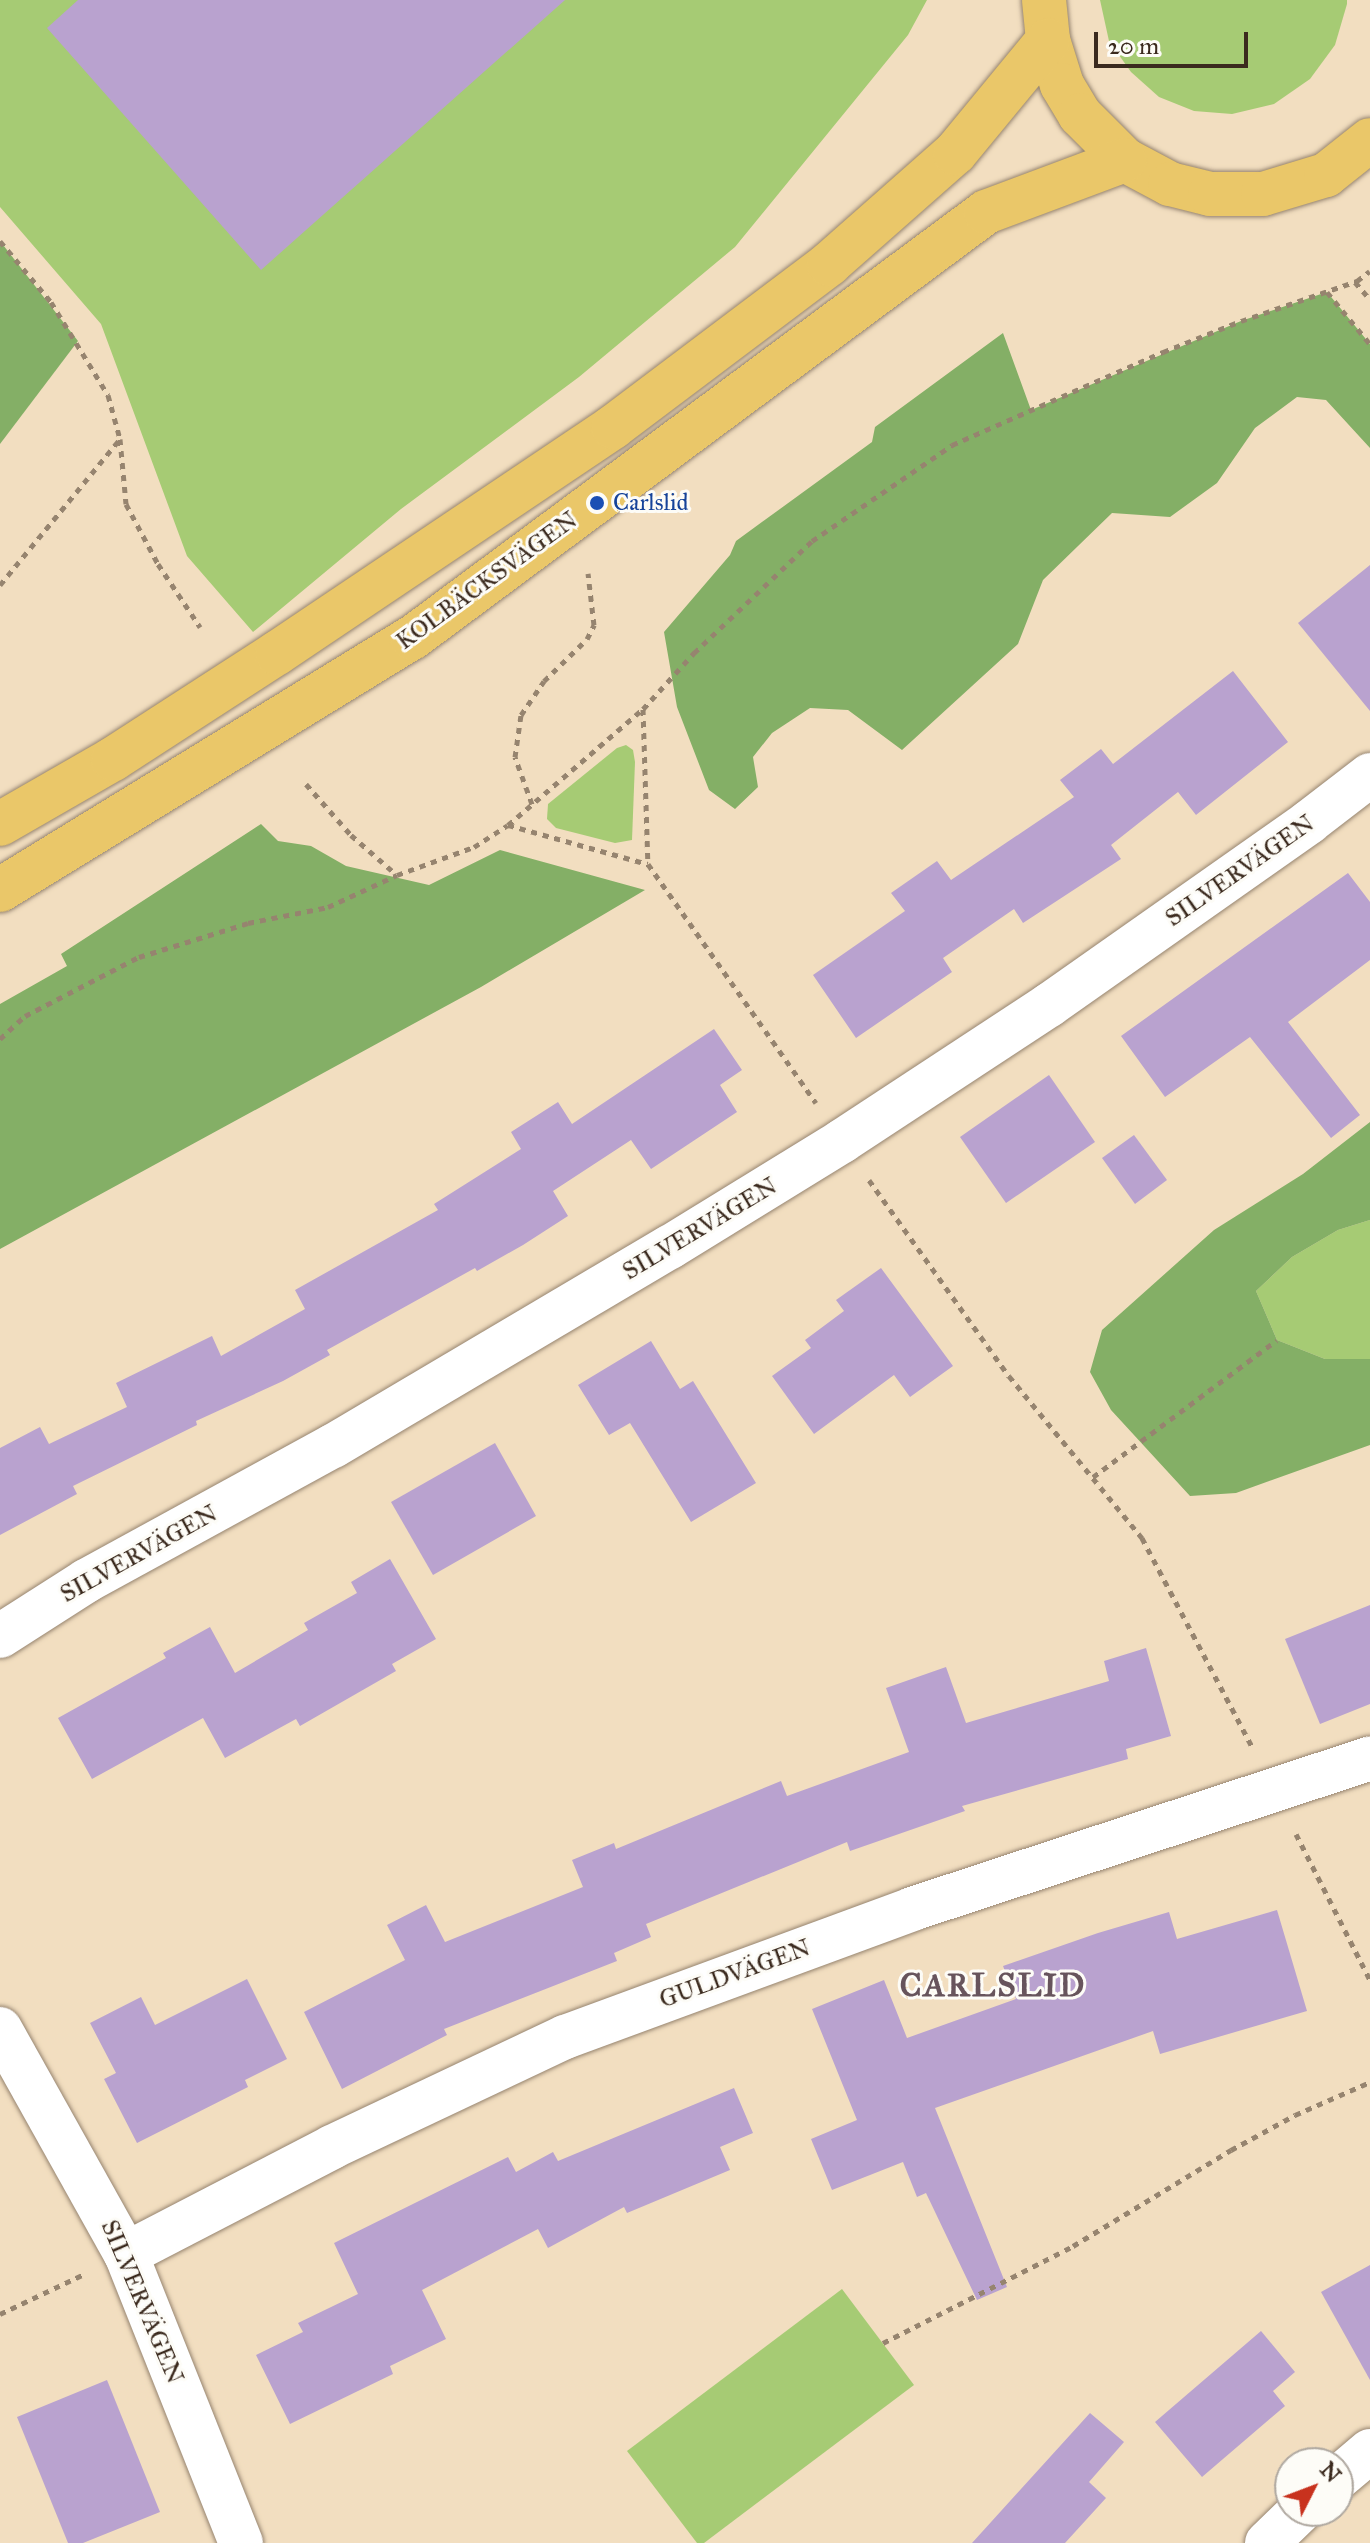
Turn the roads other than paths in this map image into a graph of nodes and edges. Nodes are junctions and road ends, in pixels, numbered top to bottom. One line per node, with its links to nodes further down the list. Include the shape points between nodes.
1 (1046, 20): 3 (highway, via 1062,85 1080,115); 5 (highway, via 955,153 829,264 613,427 265,661)
2 (1369, 143): 3 (highway, via 1326,175 1263,194 1197,191 1170,184)
3 (1125, 160): 6 (highway, KOLBÄCKSVÄGEN, via 986,212 412,638)
4 (1370, 775): 7 (street, SILVERVÄGEN, via 1049,1005 842,1141 333,1446 86,1581)
5 (0, 824)
6 (0, 890)
7 (0, 1636)
8 (1370, 1758): 10 (street, GULDVÄGEN, via 912,1909 565,2037 332,2147)
9 (0, 2029): 10 (street, SILVERVÄGEN)
10 (126, 2254): 14 (street, SILVERVÄGEN)
11 (1370, 2451): 12 (street)
12 (1354, 2464)
13 (1284, 2527): 15 (street)
14 (241, 2543)
15 (1267, 2543)

